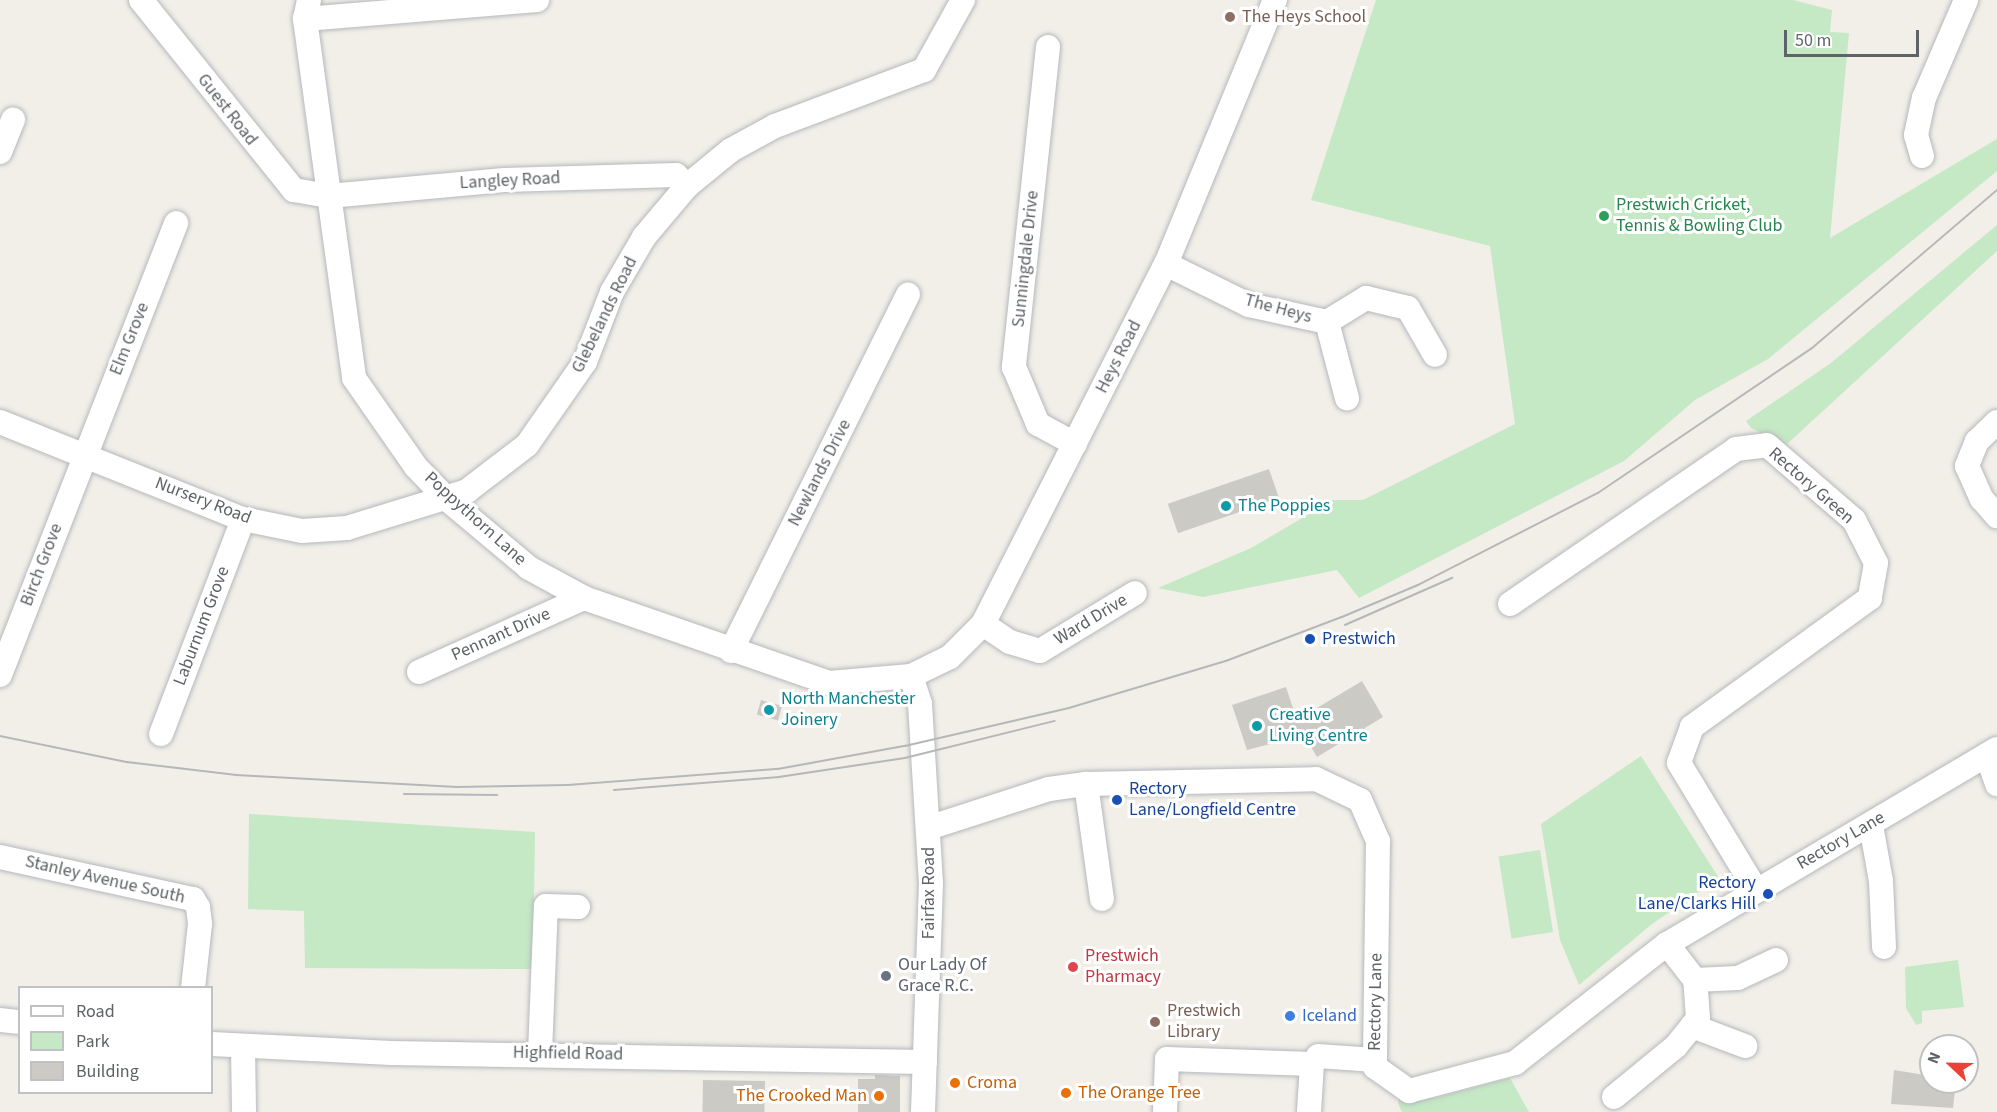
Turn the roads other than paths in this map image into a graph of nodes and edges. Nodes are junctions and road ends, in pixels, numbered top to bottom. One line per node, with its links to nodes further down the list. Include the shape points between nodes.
1 (141, 0): 12 (street, Guest Road, via 267,163 294,190)
2 (537, 0): 6 (street)
3 (963, 0): 11 (street, Glebelands Road, via 924,70 775,126 731,150)
4 (1275, 0): 14 (street, Heys Road)
5 (1966, 0): 10 (street, via 1924,98 1916,135)
6 (307, 10): 12 (street, Poppythorn Lane)
7 (1048, 47): 21 (street, Sunningdale Drive, via 1014,367 1038,424)
8 (13, 119): 9 (street)
9 (0, 152)
10 (1922, 156)
11 (687, 186): 12 (street, Langley Road, via 676,175 665,175 504,180); 23 (street, Glebelands Road, via 644,237 612,292 585,362 527,445 467,491)
12 (329, 196): 23 (street, Poppythorn Lane, via 354,378 416,467)
13 (176, 223): 22 (street, Elm Grove)
14 (1166, 264): 16 (street, The Heys, via 1249,305); 21 (street, Heys Road)
15 (908, 295): 30 (street, Newlands Drive)
16 (1327, 322): 17 (street, The Heys, via 1366,298 1408,308); 18 (street)
17 (1435, 355)
18 (1347, 398)
19 (0, 422): 22 (street, Nursery Road)
20 (1997, 422): 24 (street, via 1977,441 1967,466 1982,499)
21 (1075, 444): 29 (street, Heys Road)
22 (84, 454): 25 (street, Nursery Road); 32 (street, Birch Grove)
23 (448, 500): 25 (street, Nursery Road, via 347,528 302,531); 27 (street, Poppythorn Lane, via 529,568)
24 (1997, 516)
25 (243, 519): 34 (street, Laburnum Grove)
26 (1135, 593): 29 (street, Ward Drive, via 1040,651 1010,642)
27 (584, 598): 30 (street, Poppythorn Lane); 31 (street, Pennant Drive)
28 (1510, 604): 41 (street, Rectory Green, via 1736,449 1767,445 1854,520 1876,563 1870,598 1692,727 1679,764)
29 (983, 624): 33 (street, Heys Road, via 951,657)
30 (731, 651): 33 (street, Poppythorn Lane, via 829,683)
31 (419, 672)
32 (0, 675)
33 (911, 676): 39 (street, Fairfax Road, via 920,704)
34 (161, 734)
35 (1992, 752): 37 (street); 38 (street, Rectory Lane)
36 (1086, 784): 39 (street, Rectory Lane, via 1049,789); 42 (street); 57 (street, Rectory Lane, via 1316,779 1360,800 1378,841)
37 (1997, 784)
38 (1871, 825): 41 (street, Rectory Lane); 45 (street, via 1881,881)
39 (928, 828): 58 (street, Fairfax Road, via 931,883)
40 (0, 857): 48 (street, Stanley Avenue South, via 193,899 200,924)
41 (1756, 890): 44 (street, Rectory Lane)
42 (1102, 898)
43 (578, 907): 55 (street, via 546,906)
44 (1666, 944): 47 (street); 57 (street, Rectory Lane, via 1515,1063 1409,1091 1375,1067)
45 (1884, 947)
46 (1776, 960): 47 (street, via 1738,978)
47 (1695, 980): 51 (street, via 1698,1018)
48 (193, 986)
49 (0, 1020): 50 (street)
50 (18, 1022)
51 (1692, 1026): 53 (street); 59 (street, via 1676,1046)
52 (213, 1044): 54 (street, Highfield Road)
53 (1745, 1046)
54 (243, 1048): 55 (street, Highfield Road); 60 (street)
55 (540, 1053): 58 (street, Highfield Road)
56 (1318, 1056): 57 (street)
57 (1375, 1060)
58 (925, 1062): 61 (street, Fairfax Road)
59 (1614, 1097)
60 (244, 1112)
61 (923, 1112)
62 (1165, 1112): 63 (street, via 1167,1059 1312,1064)
63 (1309, 1112)

